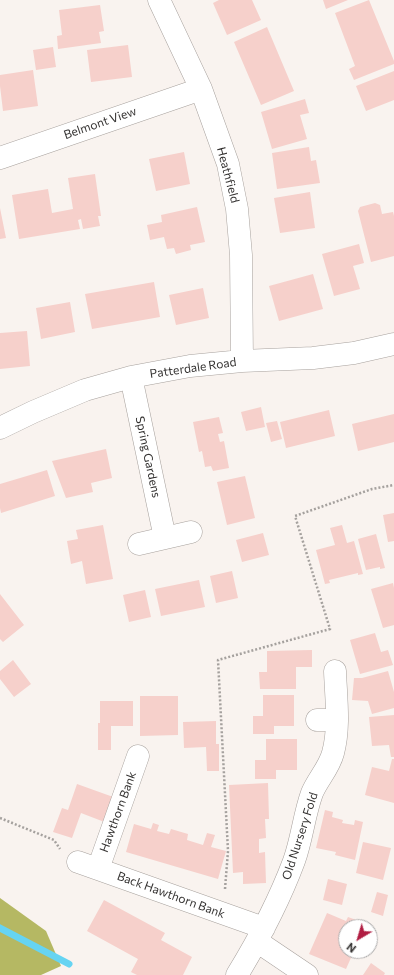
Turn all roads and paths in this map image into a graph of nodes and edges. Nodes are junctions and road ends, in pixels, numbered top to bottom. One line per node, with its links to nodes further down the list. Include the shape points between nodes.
1 (159, 0): 2 (street, Heathfield)
2 (201, 88): 3 (street, Belmont View); 5 (street, Heathfield, via 228,164 237,209 241,254)
3 (0, 158)
4 (394, 344): 5 (street, Patterdale Road, via 354,353 313,358)
5 (242, 361): 6 (street, Patterdale Road, via 190,366)
6 (131, 377): 7 (street, Patterdale Road, via 85,390); 10 (street, Spring Gardens)
7 (0, 428)
8 (394, 485): 17 (path, via 372,489 295,516 330,629 218,660 228,851)
9 (191, 532): 10 (street)
10 (165, 538): 11 (street)
11 (139, 544)
12 (335, 671): 18 (street, Old Nursery Fold, via 327,720 337,729 333,753 313,793 294,860)
13 (138, 756): 16 (street, Hawthorn Bank)
14 (0, 818): 15 (path, via 54,840 62,854)
15 (78, 862): 16 (street, Back Hawthorn Bank)
16 (98, 869): 17 (street, Back Hawthorn Bank)
17 (224, 914): 18 (street, Back Hawthorn Bank)
18 (261, 935): 19 (street, Old Nursery Fold); 20 (street, Back Hawthorn Bank)
19 (237, 975)
20 (307, 975)

